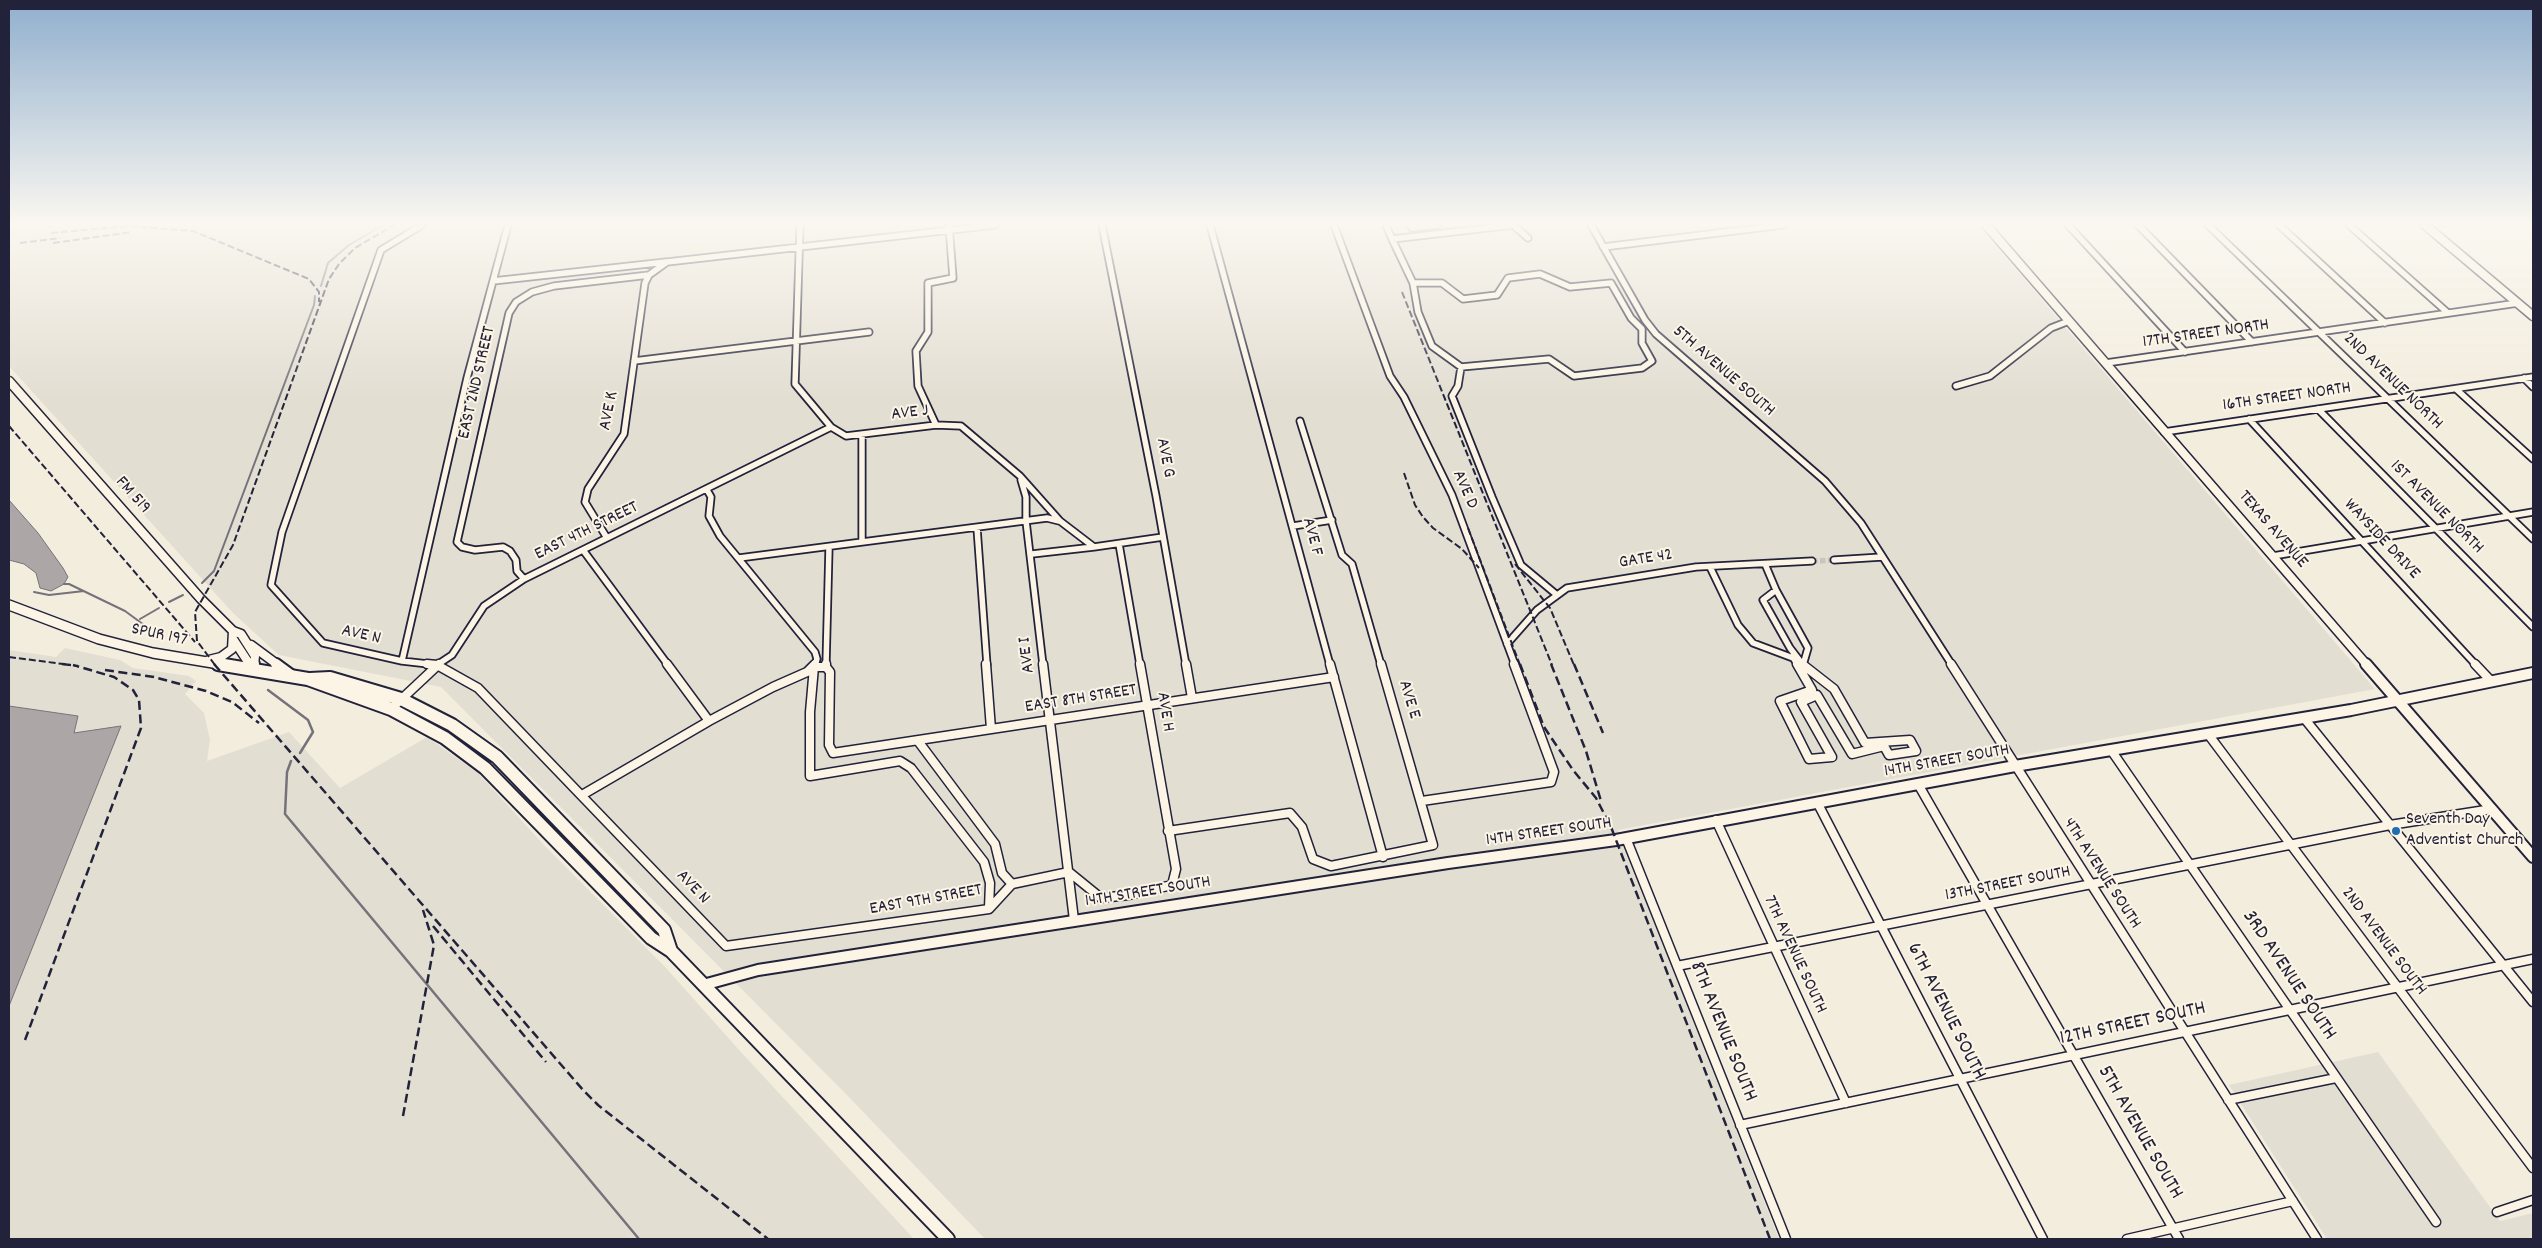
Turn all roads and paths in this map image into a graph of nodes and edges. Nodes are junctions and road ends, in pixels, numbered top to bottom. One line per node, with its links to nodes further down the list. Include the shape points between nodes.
1 (369, 283): 90 (street, AVE N, via 282,532 271,585 323,643)
2 (492, 283): 37 (street)
3 (578, 283): 81 (street, EAST 2ND STREET, via 532,292 516,302 509,313 457,542 462,547 475,550 503,547 510,550)
4 (645, 283): 34 (street, AVE K)
5 (798, 283): 31 (street, AVE J)
6 (928, 283): 48 (street, via 928,332 916,351 918,386)
7 (1113, 283): 64 (street, AVE G)
8 (1226, 283): 61 (street, AVE F)
9 (1356, 283): 87 (street, AVE D, via 1390,376 1452,495)
10 (1413, 283): 36 (street, via 1418,312 1432,346)
11 (1442, 283): 12 (street, via 1463,299 1496,295)
12 (1504, 283)
13 (1561, 283): 14 (street, via 1570,287)
14 (1609, 283)
15 (1611, 283): 36 (street, via 1631,318 1642,329 1642,343 1652,361 1642,368 1574,376 1549,359)
16 (1625, 283): 60 (street, 5TH AVENUE SOUTH, via 1656,334 1825,481)
17 (2036, 283): 27 (street, TEXAS AVENUE)
18 (2122, 283): 33 (street)
19 (2195, 283): 32 (street)
20 (2268, 283): 30 (street, 2ND AVENUE NORTH)
21 (2342, 283): 28 (street)
22 (2415, 283): 25 (street)
23 (2494, 283): 24 (street)
24 (2518, 303): 25 (street, 17TH STREET NORTH); 26 (street)
25 (2448, 313): 28 (street, 17TH STREET NORTH)
26 (2533, 316)
27 (2069, 321): 35 (street, TEXAS AVENUE); 41 (street, via 2051,328 1990,376)
28 (2385, 323): 30 (street, 17TH STREET NORTH)
29 (869, 332): 31 (street)
30 (2319, 332): 32 (street, 17TH STREET NORTH); 44 (street, 2ND AVENUE NORTH)
31 (796, 341): 34 (street); 49 (street, AVE J, via 795,384)
32 (2252, 342): 33 (street, 17TH STREET NORTH)
33 (2185, 352): 35 (street, 17TH STREET NORTH)
34 (634, 361): 65 (street, AVE K, via 624,434 588,489 585,502)
35 (2106, 364): 50 (street, TEXAS AVENUE)
36 (1461, 367): 83 (street, via 1458,386 1452,396 1492,497 1521,565)
37 (468, 373): 90 (street)
38 (2533, 377): 39 (street, 16TH STREET NORTH)
39 (2524, 378): 42 (street); 43 (street, 16TH STREET NORTH)
40 (9, 381): 86 (street, FM 519 / FM 519)
41 (1956, 386)
42 (2533, 387)
43 (2456, 389): 44 (street, 16TH STREET NORTH); 52 (street)
44 (2388, 399): 45 (street, 16TH STREET NORTH); 56 (street, 2ND AVENUE NORTH)
45 (2318, 409): 46 (street, 16TH STREET NORTH); 63 (street, 1ST AVENUE NORTH)
46 (2249, 419): 50 (street, 16TH STREET NORTH); 67 (street, WAYSIDE DRIVE)
47 (1300, 421): 57 (street, AVE E)
48 (936, 425): 51 (street, AVE J); 53 (street, AVE J, via 961,426)
49 (832, 427): 51 (street, AVE J, via 846,436); 54 (street, EAST 4TH STREET)
50 (2164, 432): 74 (street, TEXAS AVENUE)
51 (862, 435): 68 (street)
52 (2533, 460)
53 (1020, 476): 58 (street, AVE I, via 1026,497); 59 (street, AVE J)
54 (707, 490): 65 (street, EAST 4TH STREET); 76 (street, via 711,497 710,516 720,536)
55 (2533, 512): 56 (street)
56 (2510, 516): 63 (street); 66 (street, 2ND AVENUE NORTH)
57 (1332, 520): 61 (street); 116 (street, AVE E, via 1342,555 1352,564)
58 (1026, 521): 59 (street, via 1047,518); 62 (street); 73 (street, AVE I)
59 (1060, 522): 70 (street, AVE J)
60 (1861, 523): 75 (street, 4TH AVENUE SOUTH)
61 (1293, 526): 98 (street, AVE F)
62 (977, 528): 68 (street); 109 (street)
63 (2436, 528): 67 (street); 85 (street, 1ST AVENUE NORTH)
64 (1163, 537): 69 (street); 101 (street, AVE G)
65 (607, 538): 72 (street, EAST 4TH STREET)
66 (2533, 539)
67 (2362, 541): 74 (street); 100 (street, WAYSIDE DRIVE)
68 (862, 542): 71 (street)
69 (1119, 544): 70 (street); 104 (street, AVE H)
70 (1094, 547): 73 (street)
71 (829, 548): 76 (street); 94 (street)
72 (584, 550): 81 (street, EAST 4TH STREET); 108 (street)
73 (1032, 554): 107 (street, AVE I)
74 (2273, 556): 103 (street, TEXAS AVENUE)
75 (1882, 557): 77 (street); 113 (street, 4TH AVENUE SOUTH)
76 (739, 558): 93 (street, via 815,652 817,660)
77 (1834, 560)
78 (1812, 561): 79 (street, GATE 42)
79 (1765, 564): 80 (street, GATE 42); 82 (street)
80 (1710, 566): 83 (street, GATE 42, via 1567,588); 92 (street, via 1738,625 1753,643 1793,658 1812,690 1780,701 1809,759 1832,757 1801,702 1818,696 1852,754 1884,746 1889,755 1916,751 1910,740 1865,743 1834,689)
81 (524, 579): 91 (street, EAST 4TH STREET, via 484,606 452,655)
82 (1776, 590): 92 (street, via 1808,648); 92 (street, via 1763,600)
83 (1557, 595): 87 (street, GATE 42, via 1537,610)
84 (9, 605): 89 (main road, SPUR 197, via 99,639)
85 (2533, 628)
86 (233, 635): 88 (street, FM 519 / FM 519, via 241,634); 89 (street, via 232,649 226,654); 95 (street, FM 519 / FM 519)
87 (1507, 644): 116 (street, AVE D, via 1554,772 1551,782)
88 (250, 645): 95 (street, via 254,656); 97 (street, FM 519)
89 (199, 661): 95 (main road, SPUR 197)
90 (402, 661): 91 (street, AVE N)
91 (437, 665): 102 (street, EAST 4TH STREET); 115 (street, AVE N, via 478,688)
92 (1803, 665)
93 (814, 667): 94 (street); 108 (street); 131 (street, via 810,776 900,761 911,768 984,862 990,883)
94 (826, 667): 111 (street, EAST 8TH STREET, via 830,672 829,745 833,753)
95 (253, 670): 97 (main road, SPUR 197)
96 (2533, 673): 100 (street, 14TH STREET SOUTH)
97 (291, 675): 99 (main road, SPUR 197)
98 (1334, 677): 101 (street, EAST 8TH STREET); 125 (street, AVE F)
99 (308, 679): 102 (main road, via 330,678); 105 (main road)
100 (2491, 681): 103 (street, 14TH STREET SOUTH)
101 (1192, 698): 104 (street, EAST 8TH STREET)
102 (401, 699): 105 (street, EAST 4TH STREET); 136 (main road, via 452,725 497,758 664,930)
103 (2398, 700): 106 (street, 14TH STREET SOUTH); 118 (street, TEXAS AVENUE)
104 (1148, 705): 107 (street, EAST 8TH STREET); 121 (street, AVE H)
105 (391, 709): 136 (main road, via 434,730 476,760 651,938)
106 (2304, 718): 110 (street, 14TH STREET SOUTH); 120 (street)
107 (1051, 719): 109 (street, EAST 8TH STREET); 127 (street, AVE I)
108 (709, 721): 115 (street)
109 (991, 729): 111 (street, EAST 8TH STREET)
110 (2208, 734): 112 (street, 14TH STREET SOUTH); 123 (street, 2ND AVENUE SOUTH)
111 (918, 740): 128 (street, via 995,844 1002,873)
112 (2111, 750): 113 (street, 14TH STREET SOUTH); 126 (street, 3RD AVENUE SOUTH)
113 (2014, 766): 114 (street, 14TH STREET SOUTH); 129 (street, 4TH AVENUE SOUTH)
114 (1918, 784): 117 (street, 14TH STREET SOUTH); 130 (street, 5TH AVENUE SOUTH)
115 (582, 795): 134 (street, AVE N)
116 (1422, 801): 125 (street, AVE E, via 1433,845)
117 (1817, 802): 119 (street, 14TH STREET SOUTH); 133 (street, 6TH AVENUE SOUTH)
118 (2492, 809): 120 (street, 13TH STREET SOUTH); 124 (street, TEXAS AVENUE)
119 (1716, 820): 122 (street, 14TH STREET SOUTH); 135 (street, 7TH AVENUE SOUTH)
120 (2390, 825): 123 (street, 13TH STREET SOUTH); 139 (street)
121 (1168, 831): 125 (street, via 1290,813 1302,827 1313,860 1331,866); 127 (street, AVE H, via 1176,869 1172,885 1101,898)
122 (1626, 838): 132 (street, 14TH STREET SOUTH); 138 (street, 8TH AVENUE SOUTH)
123 (2291, 844): 126 (street, 13TH STREET SOUTH); 141 (street, 2ND AVENUE SOUTH)
124 (2533, 856)
125 (1383, 857)
126 (2190, 864): 129 (street, 13TH STREET SOUTH); 143 (street, 3RD AVENUE SOUTH)
127 (1069, 872): 128 (street); 132 (street, AVE I)
128 (1012, 884): 131 (street, EAST 9TH STREET)
129 (2090, 884): 130 (street, 13TH STREET SOUTH); 144 (street, 4TH AVENUE SOUTH)
130 (1988, 904): 133 (street, 13TH STREET SOUTH); 145 (street, 5TH AVENUE SOUTH)
131 (989, 909): 134 (street, EAST 9TH STREET)
132 (1074, 920): 140 (street, 14TH STREET SOUTH, via 758,970)
133 (1881, 926): 135 (street, 13TH STREET SOUTH); 147 (street, 6TH AVENUE SOUTH)
134 (726, 946)
135 (1774, 947): 138 (street, 13TH STREET SOUTH); 149 (street, 7TH AVENUE SOUTH)
136 (671, 951): 140 (main road)
137 (2533, 959): 139 (street, 12TH STREET SOUTH)
138 (1677, 966): 150 (street, 8TH AVENUE SOUTH)
139 (2504, 966): 141 (street, 12TH STREET SOUTH); 142 (street)
140 (703, 985): 157 (main road)
141 (2398, 988): 143 (street, 12TH STREET SOUTH); 151 (street, 2ND AVENUE SOUTH)
142 (2533, 1002)
143 (2291, 1010): 144 (street, 12TH STREET SOUTH); 146 (street, 3RD AVENUE SOUTH)
144 (2185, 1032): 145 (street, 12TH STREET SOUTH); 148 (street, 4TH AVENUE SOUTH)
145 (2074, 1056): 147 (street, 12TH STREET SOUTH); 156 (street, 5TH AVENUE SOUTH)
146 (2336, 1078): 148 (street); 155 (street, 3RD AVENUE SOUTH)
147 (1960, 1079): 149 (street, 12TH STREET SOUTH); 159 (street, 6TH AVENUE SOUTH)
148 (2228, 1100): 153 (street, 4TH AVENUE SOUTH)
149 (1846, 1103): 150 (street, 12TH STREET SOUTH)
150 (1740, 1125): 158 (street, 8TH AVENUE SOUTH)
151 (2533, 1168)
152 (2533, 1200): 154 (street)
153 (2293, 1201): 156 (street); 162 (street, 4TH AVENUE SOUTH)
154 (2497, 1212)
155 (2436, 1222)
156 (2173, 1228): 160 (street); 161 (street, 5TH AVENUE SOUTH)
157 (948, 1239)
158 (1786, 1239)
159 (2043, 1239)
160 (2127, 1239)
161 (2179, 1239)
162 (2317, 1239)

